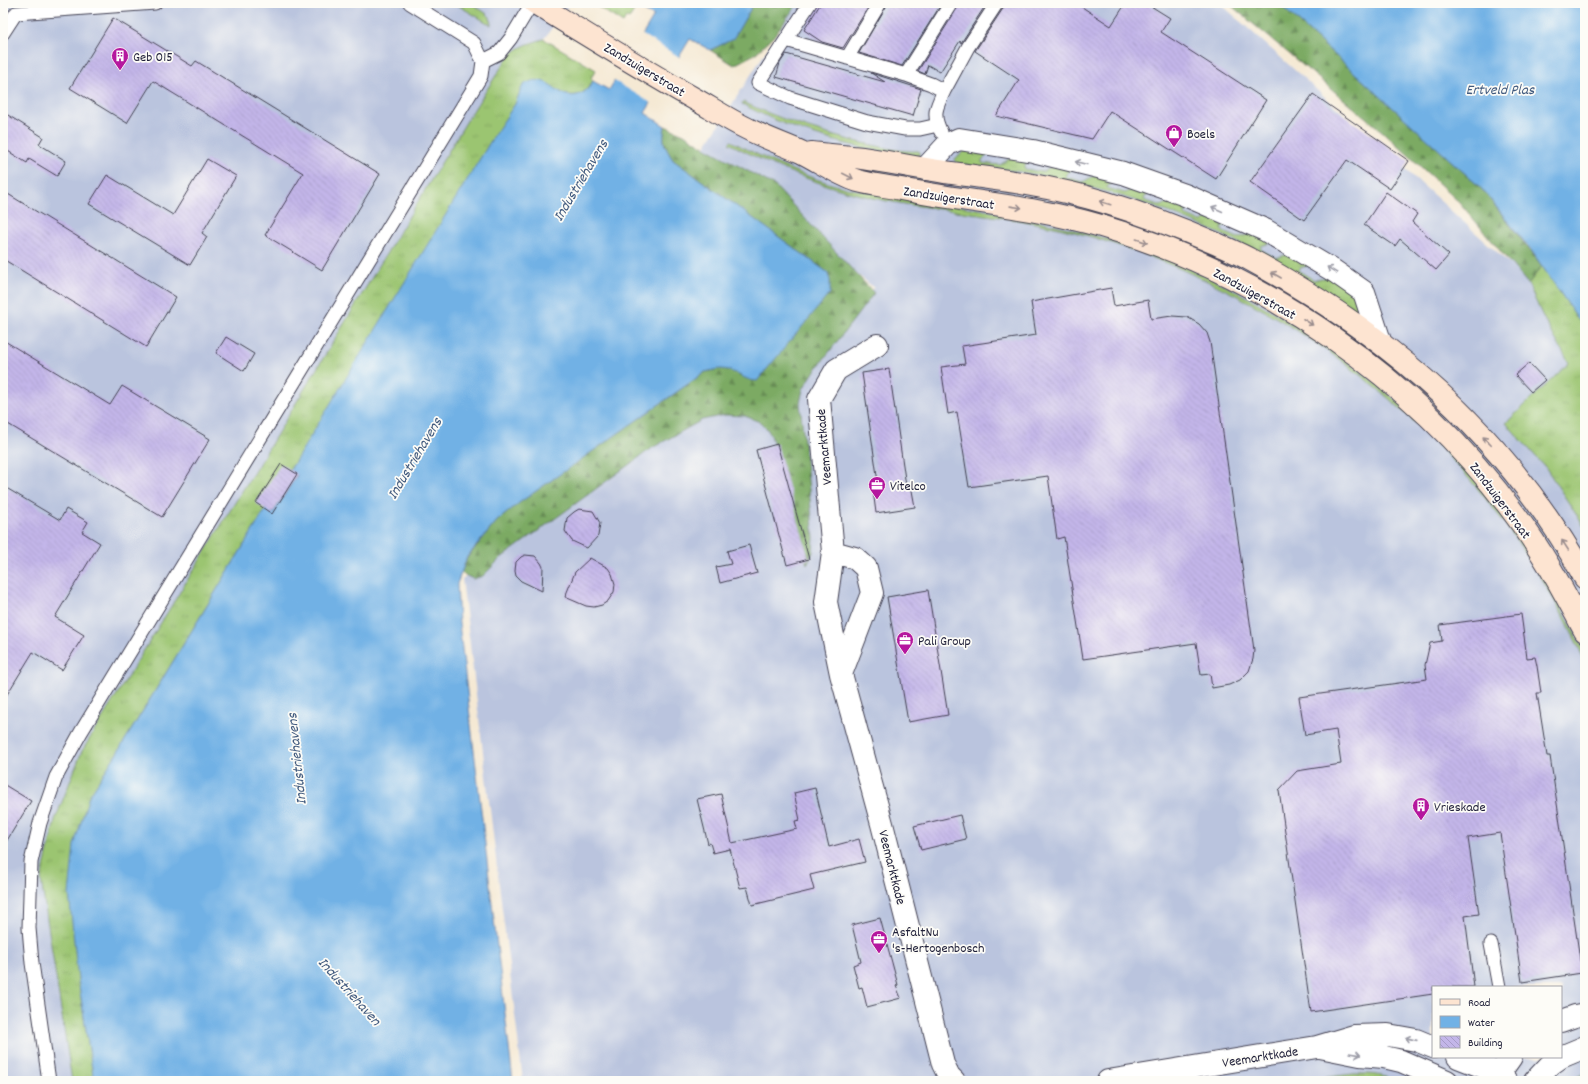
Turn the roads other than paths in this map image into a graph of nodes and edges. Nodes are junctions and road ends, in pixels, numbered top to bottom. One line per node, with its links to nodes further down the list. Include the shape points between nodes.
1 (155, 3): 9 (lane, via 16,13)
2 (410, 3): 12 (lane, via 474,43)
3 (532, 3): 12 (lane, via 499,53)
4 (535, 3): 16 (main road, Zandzuigerstraat, via 748,129)
5 (810, 3): 10 (lane)
6 (880, 3): 11 (lane)
7 (951, 3): 13 (lane)
8 (997, 3): 14 (lane, via 968,47)
9 (3, 33)
10 (786, 40): 11 (lane); 15 (lane, via 758,83 790,98 867,122 920,129)
11 (847, 58): 13 (lane)
12 (483, 61): 35 (lane, via 481,76 56,777 40,823 31,862 29,928)
13 (906, 75): 14 (lane)
14 (944, 91): 15 (lane, via 935,108)
15 (943, 135): 17 (street, Zandzuigerstraat); 18 (street, one-way to 15, via 1364,292 1265,230 1185,195 1123,173 1033,151)
16 (800, 152): 17 (main road, Zandzuigerstraat, via 861,158); 22 (main road, Zandzuigerstraat, one-way to 22, via 855,180 924,194 1023,208 1101,226 1166,249 1237,280 1306,321 1364,361 1399,390 1474,463 1517,517 1552,570)
17 (925, 169): 18 (main road, Zandzuigerstraat, one-way to 17, via 1320,301 1249,259 1175,226 1102,201 1028,184)
18 (1380, 342): 21 (main road, Zandzuigerstraat, one-way to 18, via 1537,501 1493,447 1440,392)
19 (877, 345): 20 (street, Veemarktkade, via 836,370 819,399)
20 (833, 552): 23 (street, Veemarktkade, via 826,602); 23 (street, via 855,558 866,568 872,593)
21 (1585, 578)
22 (1585, 631)
23 (841, 674): 36 (street, Veemarktkade, via 943,1064)
24 (1491, 944): 25 (lane)
25 (1499, 986)
26 (1585, 1014): 27 (street)
27 (1562, 1021)
28 (1317, 1047): 29 (street, Veemarktkade, one-way to 28, via 1416,1040 1388,1035 1354,1036); 37 (street, Veemarktkade); 38 (street, Veemarktkade, one-way to 38, via 1384,1057)
29 (1432, 1047)
30 (1585, 1047): 31 (street)
31 (1562, 1056)
32 (1461, 1058): 34 (street)
33 (1554, 1059): 39 (street)
34 (1502, 1073)
35 (48, 1081)
36 (954, 1081)
37 (1108, 1081)
38 (1447, 1081)
39 (1535, 1081)

